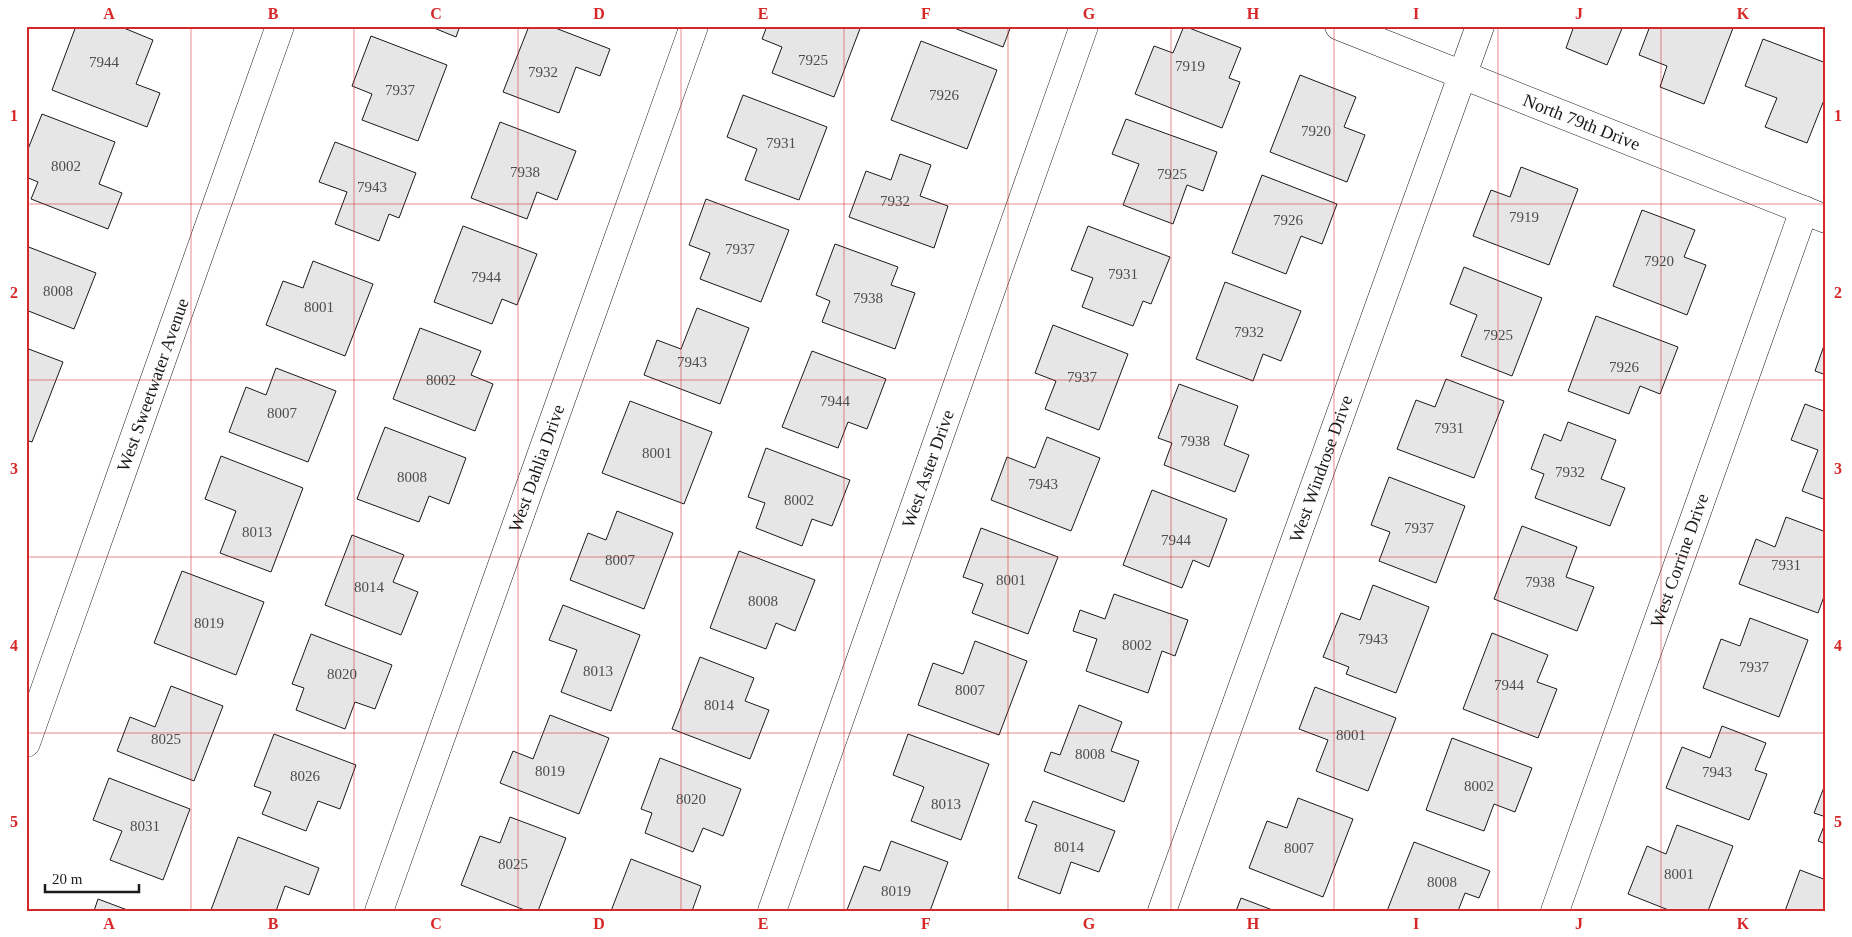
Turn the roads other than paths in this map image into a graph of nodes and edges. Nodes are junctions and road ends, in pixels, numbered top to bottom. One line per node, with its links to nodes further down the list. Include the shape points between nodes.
1 (280, 26): 8 (street, West Sweetwater Avenue)
2 (694, 26): 9 (street, West Dahlia Drive)
3 (1084, 26): 10 (street, West Aster Drive)
4 (1339, 26): 6 (street, North 79th Drive)
5 (1480, 26): 6 (street, West Windrose Drive)
6 (1462, 74): 7 (street, North 79th Drive); 11 (street, West Windrose Drive)
7 (1815, 214): 12 (street, West Corrine Drive)
8 (26, 743)
9 (379, 911)
10 (772, 911)
11 (1162, 911)
12 (1555, 911)

